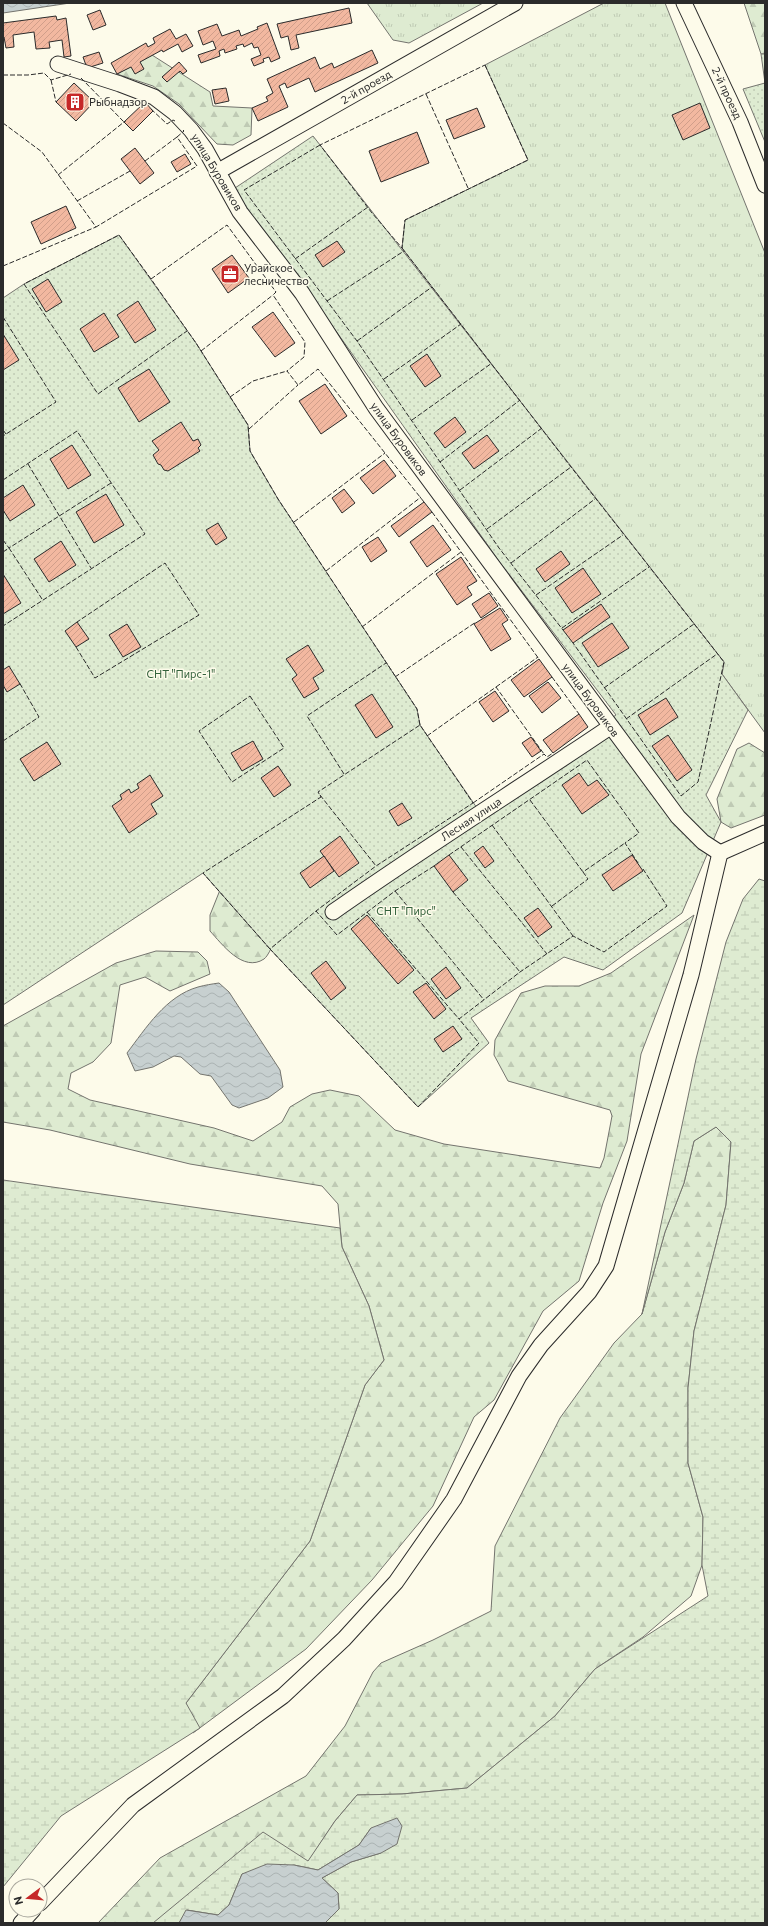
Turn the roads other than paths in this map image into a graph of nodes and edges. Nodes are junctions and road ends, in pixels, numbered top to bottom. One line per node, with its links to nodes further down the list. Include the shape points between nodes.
1 (515, 3): 4 (street, 2-й проезд)
2 (684, 3): 5 (street, 2-й проезд, via 740,122)
3 (58, 64): 4 (street, улица Буровиков, via 154,97 175,113 191,130)
4 (217, 172): 6 (street, улица Буровиков, via 240,212 302,293 376,408)
5 (765, 184)
6 (610, 727): 8 (street, улица Буровиков, via 678,817 703,842); 9 (street, Лесная улица, via 398,866)
7 (765, 833): 8 (street)
8 (720, 854): 10 (street, via 691,975 606,1266 589,1292 541,1345 519,1376 454,1499 390,1588 344,1639 283,1696 133,1805)
9 (333, 912)
10 (48, 1895)

